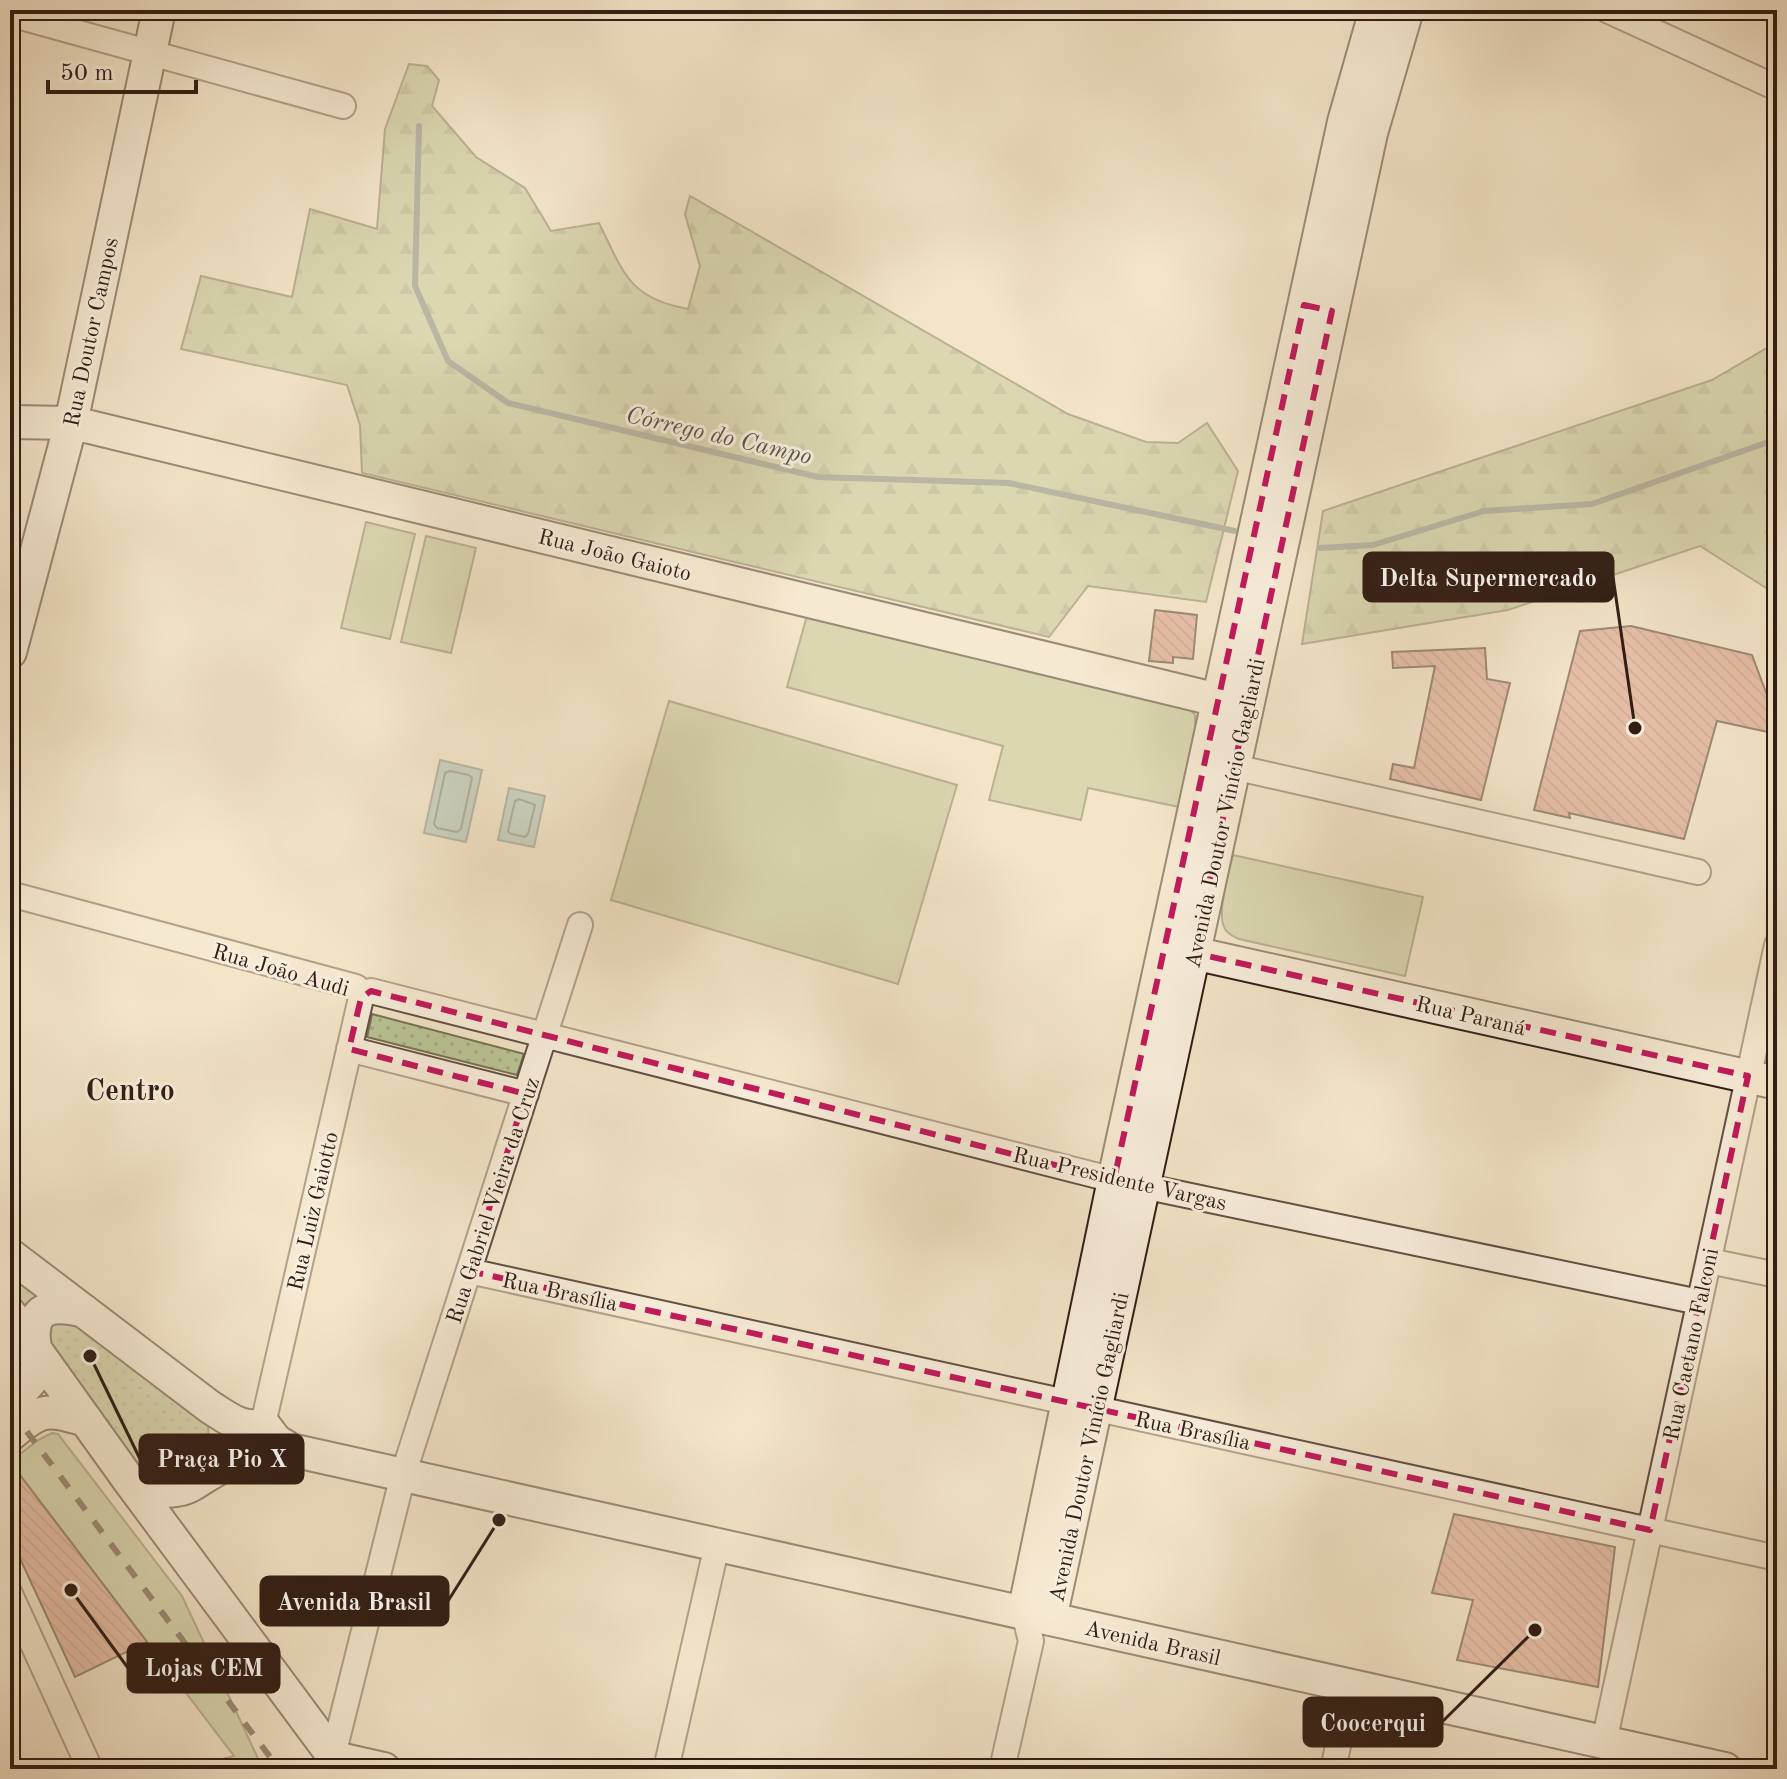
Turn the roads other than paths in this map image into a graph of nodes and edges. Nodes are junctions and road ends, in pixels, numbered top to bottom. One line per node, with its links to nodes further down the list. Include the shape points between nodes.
1 (159, 10): 6 (street, Rua Doutor Campos)
2 (1376, 10): 9 (street, Avenida Doutor Vinício Gagliardi, via 1344,122)
3 (1407, 10): 9 (street, Avenida Doutor Vinício Gagliardi)
4 (1607, 10): 7 (street)
5 (10, 14): 6 (street)
6 (150, 54): 8 (street); 11 (street, Rua Doutor Campos)
7 (1777, 88)
8 (343, 106)
9 (1318, 308): 13 (street, Avenida Doutor Vinício Gagliardi); 14 (street, Avenida Doutor Vinício Gagliardi)
10 (10, 422): 11 (street, Rua João Gaioto)
11 (71, 423): 12 (street, Rua Doutor Campos); 13 (street, Rua João Gaioto)
12 (10, 652)
13 (1218, 700): 14 (street, via 1237,710); 15 (street, Avenida Doutor Vinício Gagliardi)
14 (1244, 723): 16 (street, Avenida Doutor Vinício Gagliardi)
15 (1208, 745): 16 (street, via 1222,765); 21 (street, Avenida Doutor Vinício Gagliardi)
16 (1234, 767): 17 (street); 21 (street, Avenida Doutor Vinício Gagliardi)
17 (1698, 872)
18 (10, 894): 22 (street, Rua João Audi, via 356,987)
19 (580, 925): 23 (street, Rua Gabriel Vieira da Cruz)
20 (1777, 945): 25 (street, Rua Caetano Falconi)
21 (1179, 950): 25 (street, Rua Paraná); 27 (street, Avenida Doutor Vinício Gagliardi)
22 (361, 998): 23 (street, Rua João Audi, via 371,991); 24 (street, Rua Luiz Gaiotto)
23 (545, 1036): 26 (street, Rua Gabriel Vieira da Cruz); 27 (street, Rua Presidente Vargas)
24 (349, 1049): 26 (street); 40 (street, Rua Luiz Gaiotto)
25 (1763, 1080): 29 (street, Rua Caetano Falconi)
26 (526, 1094): 30 (street, Rua Gabriel Vieira da Cruz)
27 (1129, 1183): 32 (street, Rua Presidente Vargas); 37 (street, Avenida Doutor Vinício Gagliardi)
28 (10, 1255): 33 (street)
29 (1709, 1261): 31 (street); 32 (street, Rua Caetano Falconi)
30 (469, 1271): 37 (street, Rua Brasília); 43 (street, Rua Gabriel Vieira da Cruz)
31 (1777, 1275)
32 (1699, 1302): 46 (street, Rua Caetano Falconi)
33 (84, 1311): 35 (street, via 49,1307); 38 (street)
34 (10, 1314): 35 (street)
35 (22, 1344): 36 (street, via 38,1361); 39 (street)
36 (14, 1397)
37 (1082, 1405): 46 (street, Rua Brasília); 51 (street, Avenida Doutor Vinício Gagliardi)
38 (210, 1407): 40 (street, via 238,1424); 44 (street, via 220,1441)
39 (86, 1420): 41 (street, via 41,1412); 45 (street)
40 (263, 1424): 42 (street)
41 (10, 1435)
42 (291, 1450): 43 (street, Avenida Brasil); 44 (street, via 257,1451)
43 (403, 1475): 48 (street, Avenida Brasil); 54 (street, Rua Gabriel Vieira da Cruz)
44 (206, 1476): 45 (street, via 174,1491); 47 (street, via 173,1512)
45 (128, 1479): 47 (street)
46 (1650, 1530): 49 (street, Rua Brasília); 53 (street, Rua Caetano Falconi)
47 (172, 1537): 54 (street)
48 (717, 1545): 51 (street, Avenida Brasil); 57 (street)
49 (1777, 1558)
50 (10, 1594): 55 (street)
51 (1035, 1624): 52 (street, Avenida Brasil); 58 (street)
52 (1351, 1686): 53 (street, Avenida Brasil); 59 (street)
53 (1604, 1742): 60 (street, Avenida Brasil)
54 (337, 1761): 56 (street)
55 (90, 1769)
56 (384, 1769)
57 (666, 1769)
58 (1002, 1769)
59 (1333, 1769)
60 (1725, 1769)

